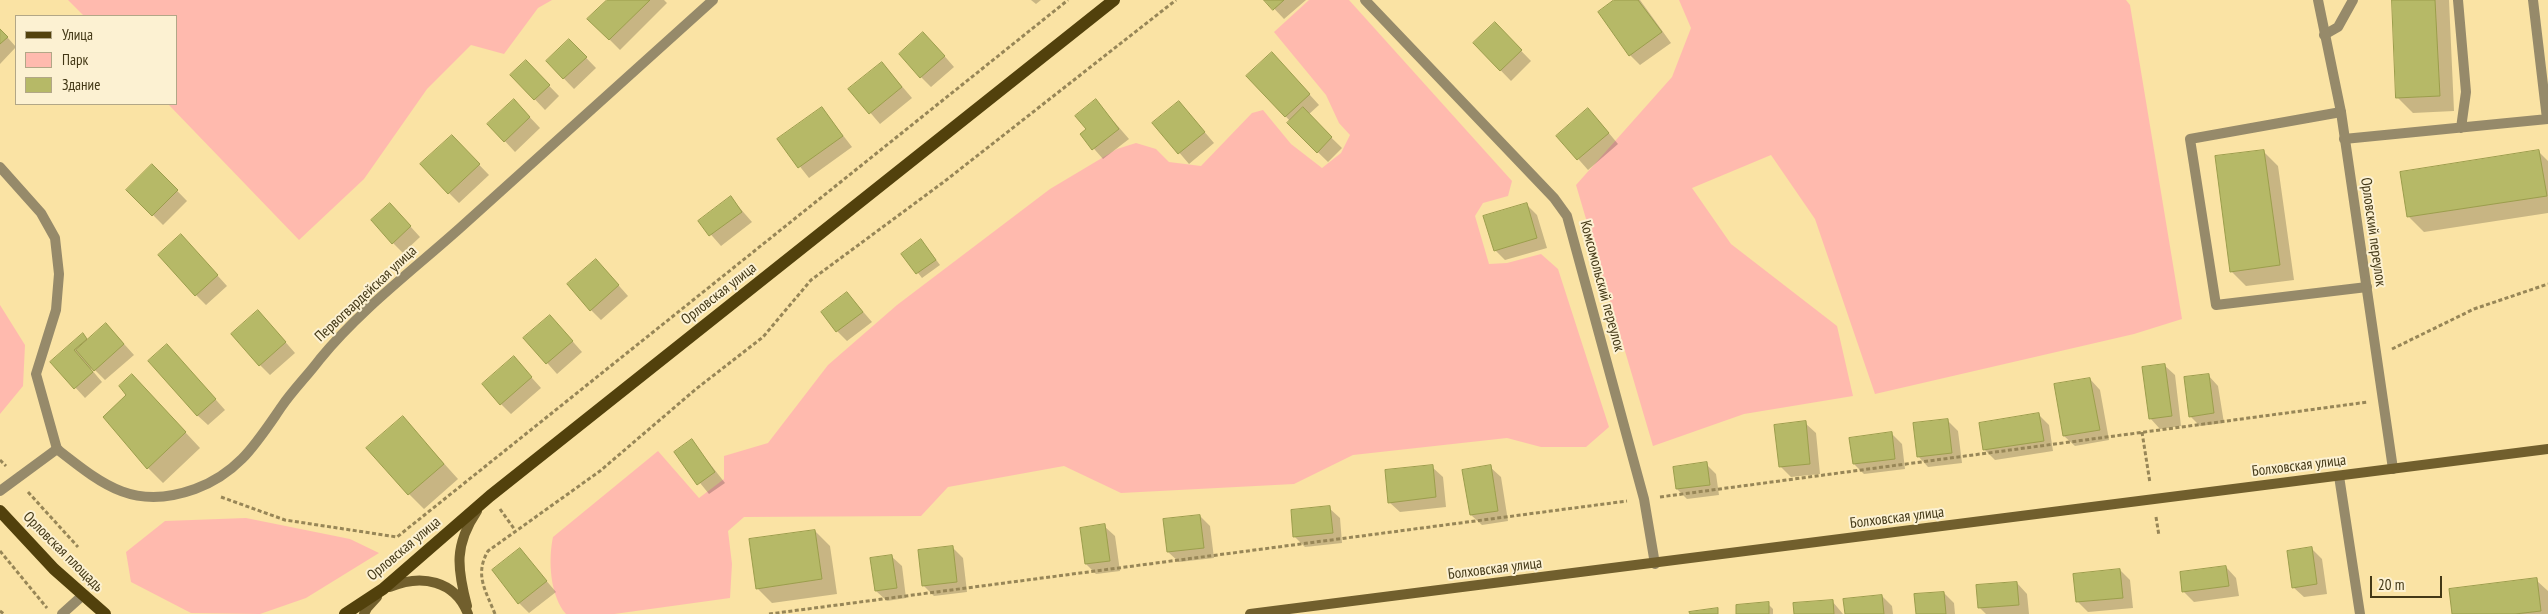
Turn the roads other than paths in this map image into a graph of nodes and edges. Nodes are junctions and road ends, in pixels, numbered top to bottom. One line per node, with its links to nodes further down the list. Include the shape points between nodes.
1 (713, 0): 15 (street, Первогвардейская улица, via 339,336 283,405 260,441 231,469 197,488 153,496 115,490)
2 (1114, 0): 20 (main road, Орловская улица)
3 (1365, 0): 22 (street, Комсомольский переулок, via 1554,198 1567,216 1644,499)
4 (2318, 0): 8 (street, Орловский переулок)
5 (2353, 0): 8 (street, via 2338,28)
6 (2458, 0): 11 (street, via 2466,92)
7 (2533, 0): 10 (street)
8 (2324, 35): 9 (street, Орловский переулок)
9 (2341, 112): 12 (street, Орловский переулок); 14 (street, via 2190,139 2216,306)
10 (2547, 119): 11 (street)
11 (2461, 128): 12 (street)
12 (2344, 139): 14 (street, Орловский переулок)
13 (0, 167): 15 (street, via 41,214 55,238 59,274 56,310 36,374)
14 (2366, 287): 17 (street, Орловский переулок)
15 (57, 449): 19 (street)
16 (2548, 449): 17 (main road, Болховская улица)
17 (2393, 469): 18 (main road, Болховская улица)
18 (2339, 476): 22 (main road, Болховская улица); 31 (street)
19 (0, 491)
20 (482, 502): 23 (main road, Орловская улица); 29 (main road, via 462,537 459,554 458,574)
21 (0, 511): 24 (main road, Орловская площадь)
22 (1655, 564): 30 (main road, Болховская улица)
23 (383, 589): 27 (main road, Орловская улица); 28 (main road); 29 (main road, via 407,580 432,581 452,591)
24 (82, 596): 25 (street); 26 (main road, Орловская площадь)
25 (62, 614)
26 (105, 614)
27 (345, 614)
28 (364, 614)
29 (469, 614)
30 (1250, 614)
31 (2360, 614)

